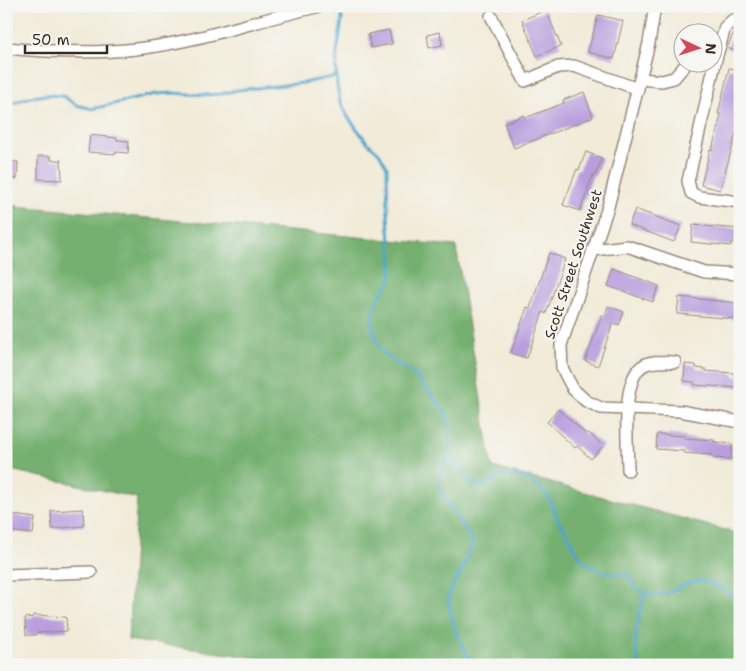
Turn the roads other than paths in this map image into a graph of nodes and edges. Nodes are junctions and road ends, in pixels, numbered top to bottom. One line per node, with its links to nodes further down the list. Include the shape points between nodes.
1 (321, 6): 6 (street, via 194,39 136,49 94,52)
2 (655, 6): 9 (street, Scott Street Southwest, via 650,43)
3 (491, 16): 9 (street, via 525,81 558,67 574,66)
4 (740, 20): 5 (street, via 733,20)
5 (724, 30)
6 (6, 48)
7 (679, 72): 9 (street, via 674,78)
8 (711, 72): 10 (street, via 688,181 690,193)
9 (639, 84): 11 (street, Scott Street Southwest, via 608,207)
10 (740, 202)
11 (593, 250): 12 (street, via 627,246 704,272); 14 (street, Scott Street Southwest, via 562,345 562,368 573,389 586,401 602,408)
12 (740, 274)
13 (675, 362): 14 (street, via 656,362 639,368 630,388)
14 (628, 409): 15 (street, Scott Street Southwest, via 680,412); 16 (street)
15 (740, 422)
16 (628, 470)
17 (91, 572): 18 (street)
18 (6, 575)

